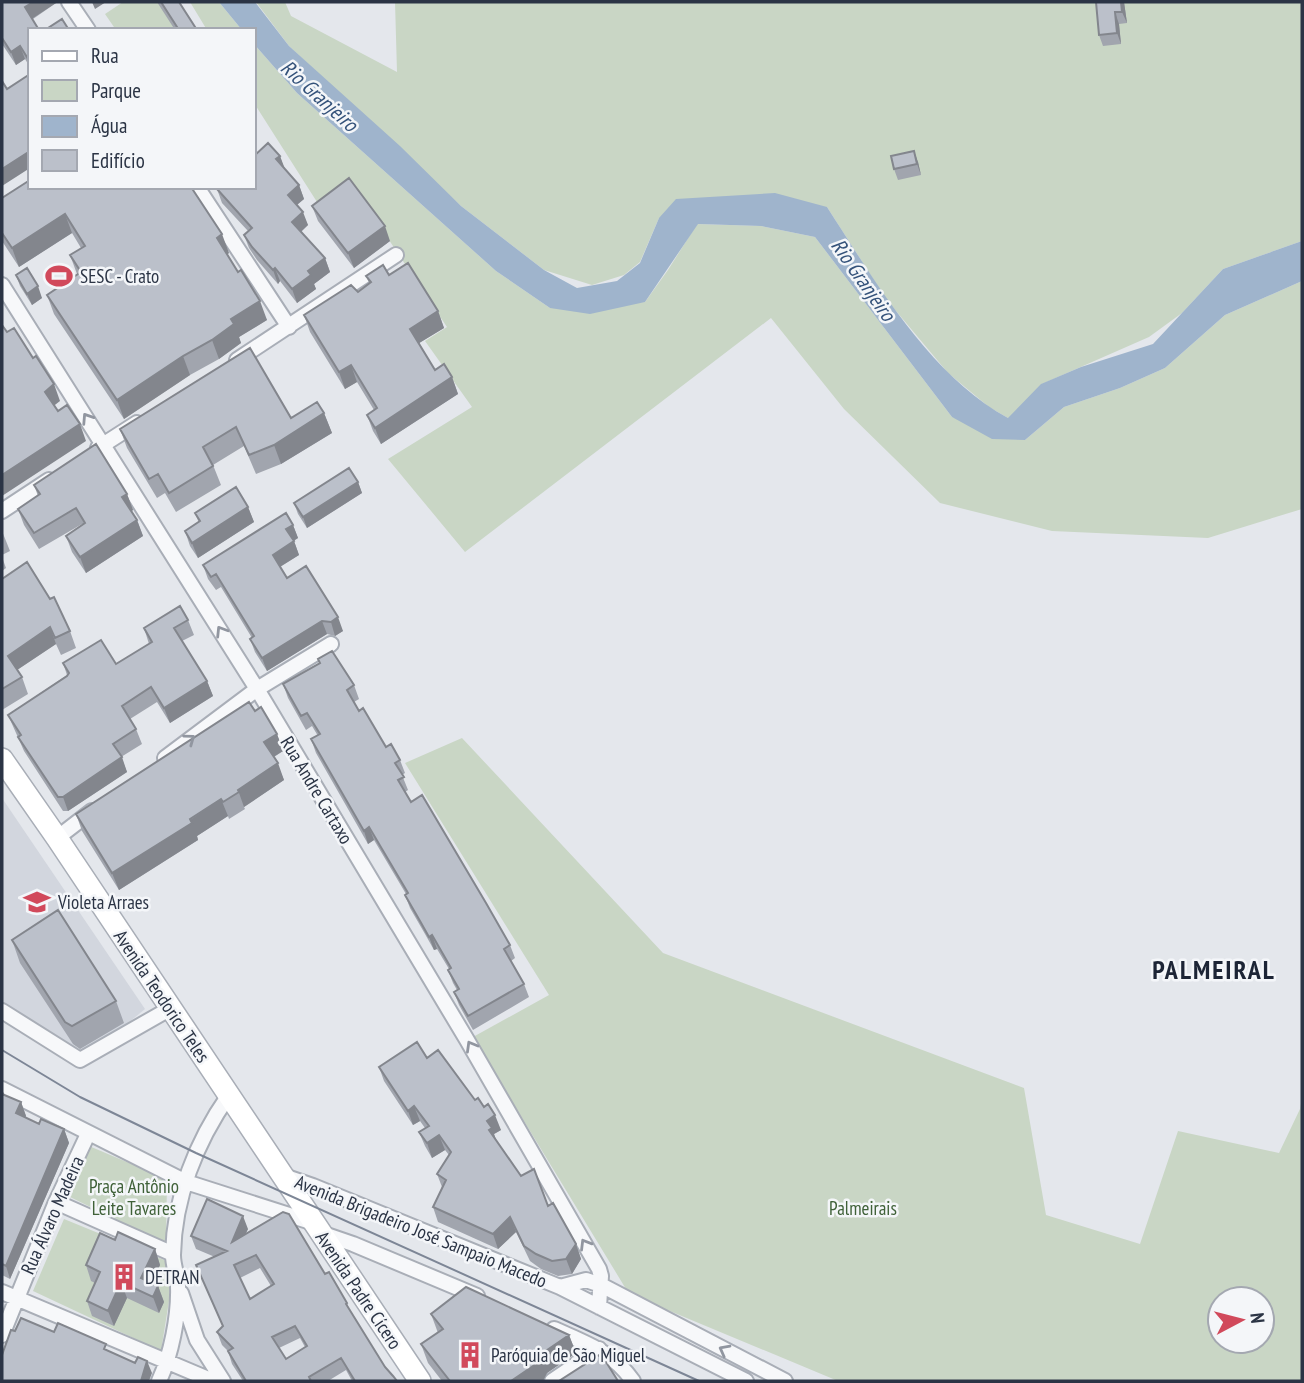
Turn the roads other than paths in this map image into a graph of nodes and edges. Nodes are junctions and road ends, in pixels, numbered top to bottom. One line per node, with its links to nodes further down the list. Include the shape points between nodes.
1 (69, 2): 2 (street)
2 (87, 28)
3 (198, 189): 6 (street)
4 (396, 255): 6 (street)
5 (2, 285): 9 (street, Rua Andre Cartaxo, one-way to 5)
6 (289, 327): 7 (street)
7 (220, 371)
8 (150, 415): 9 (street)
9 (104, 444): 10 (street); 14 (street, Rua Andre Cartaxo, one-way to 9)
10 (81, 459)
11 (58, 474): 12 (street)
12 (2, 511)
13 (331, 644): 14 (street)
14 (257, 689): 16 (street, one-way to 14); 31 (street, Rua Andre Cartaxo, one-way to 14, via 600,1269)
15 (2, 760): 18 (main road, Avenida Teodorico Teles)
16 (157, 764)
17 (101, 805): 18 (street)
18 (57, 838): 19 (main road, Avenida Teodorico Teles)
19 (171, 1008): 20 (street, via 80,1060); 22 (main road, Avenida Teodorico Teles)
20 (2, 1011)
21 (2, 1089): 23 (street, Avenida Brigadeiro José Sampaio Macedo)
22 (229, 1095): 24 (main road, Avenida Teodorico Teles); 25 (street, via 209,1123)
23 (88, 1134): 25 (street, Avenida Brigadeiro José Sampaio Macedo); 27 (street, Rua Álvaro Madeira)
24 (282, 1176): 26 (main road, Avenida Teodorico Teles); 32 (street, Avenida Brigadeiro José Sampaio Macedo)
25 (186, 1181): 28 (street, Avenida Brigadeiro José Sampaio Macedo); 29 (street)
26 (297, 1199): 28 (main road, Avenida Padre Cícero)
27 (56, 1202): 29 (street); 34 (street, Rua Álvaro Madeira)
28 (317, 1228): 35 (street, Avenida Brigadeiro José Sampaio Macedo); 44 (main road, Avenida Padre Cícero)
29 (173, 1254): 30 (street)
30 (179, 1285): 40 (street); 43 (street, via 197,1340)
31 (601, 1285): 32 (street, Avenida Brigadeiro José Sampaio Macedo, via 586,1280); 36 (street, Rua Andre Cartaxo); 48 (street, Avenida Brigadeiro José Sampaio Macedo, one-way to 31)
32 (560, 1287): 36 (street, Avenida Brigadeiro José Sampaio Macedo)
33 (2, 1292): 34 (street)
34 (16, 1298): 38 (street, Rua Álvaro Madeira); 40 (street)
35 (489, 1301)
36 (599, 1307): 47 (street, Avenida Brigadeiro José Sampaio Macedo)
37 (538, 1322): 39 (street)
38 (2, 1335)
39 (599, 1349): 45 (street); 46 (street, via 616,1360)
40 (168, 1361): 41 (street); 42 (street)
41 (159, 1381)
42 (213, 1381)
43 (223, 1381)
44 (420, 1381)
45 (552, 1381)
46 (633, 1381)
47 (746, 1381)
48 (785, 1381)

